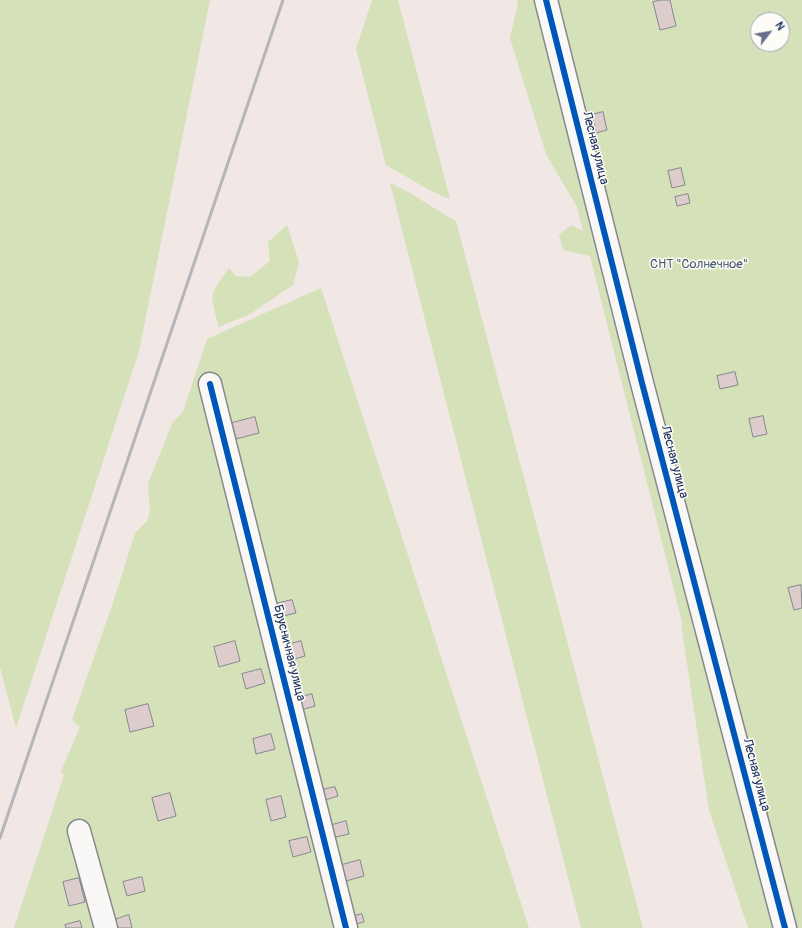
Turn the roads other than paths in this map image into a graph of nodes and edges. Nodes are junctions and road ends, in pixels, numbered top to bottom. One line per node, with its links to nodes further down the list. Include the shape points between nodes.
1 (546, 0): 6 (street, Лесная улица, via 642,383)
2 (210, 384): 5 (street, Брусничная улица)
3 (79, 831): 4 (street)
4 (106, 928)
5 (346, 928)
6 (785, 928)

